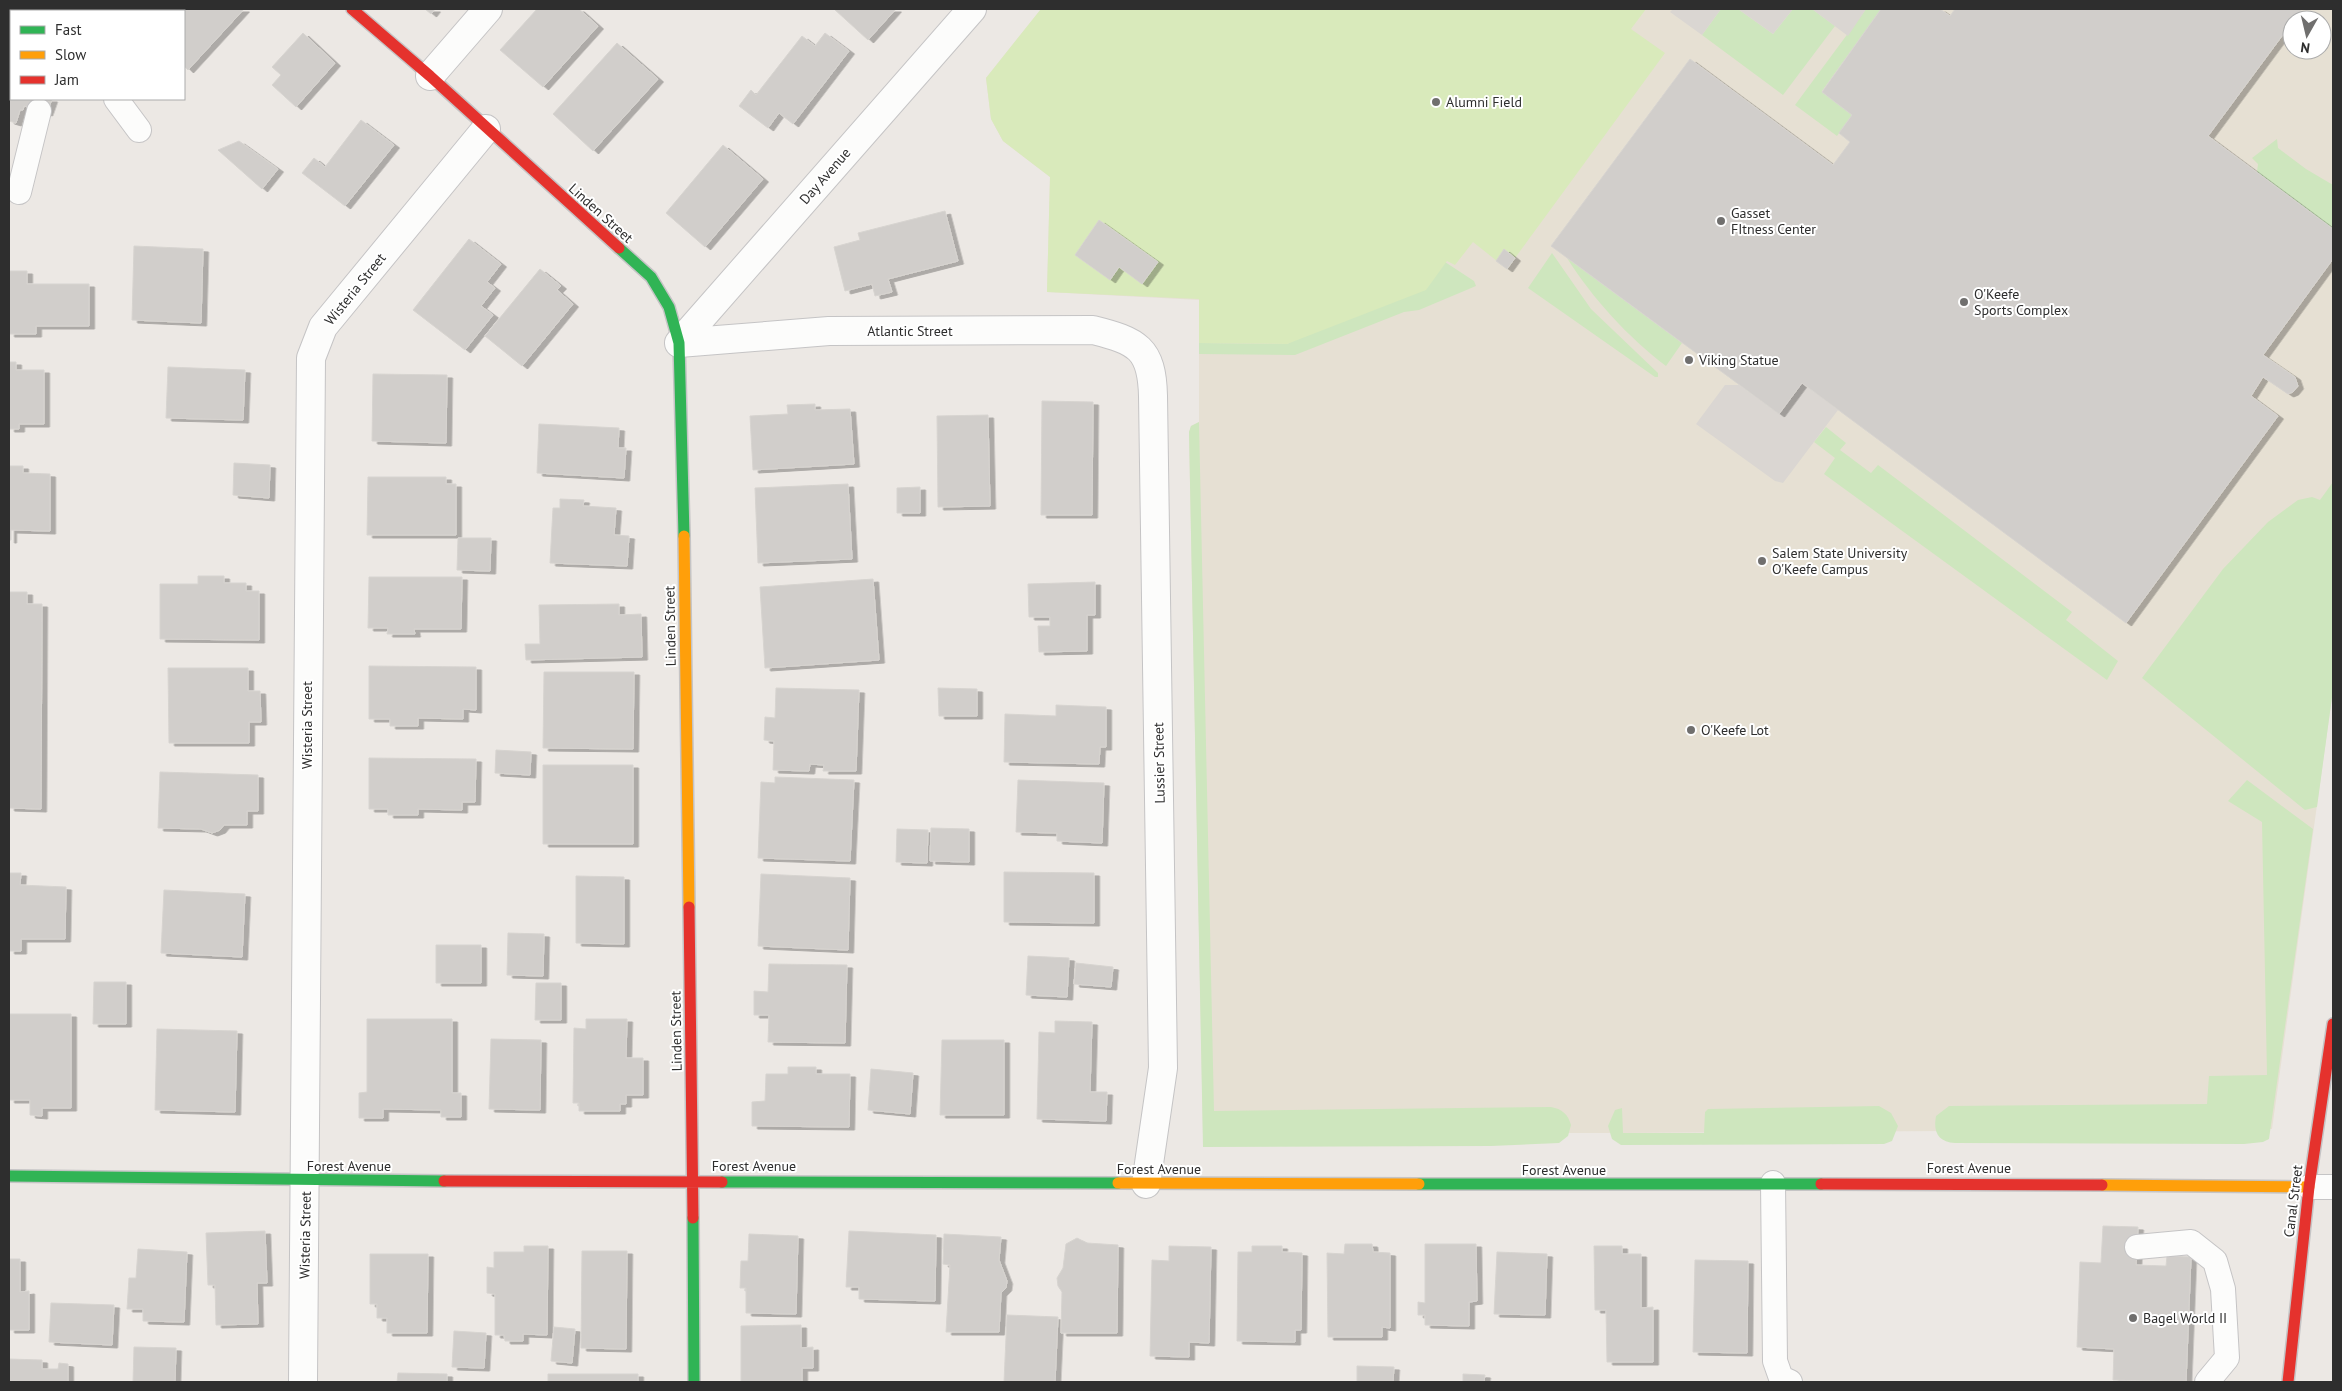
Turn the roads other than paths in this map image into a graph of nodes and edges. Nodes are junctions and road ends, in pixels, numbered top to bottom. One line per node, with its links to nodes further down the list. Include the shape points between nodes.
1 (352, 9): 4 (street, Linden Street)
2 (488, 9): 4 (street)
3 (972, 9): 10 (street, Day Avenue)
4 (430, 76): 7 (street, Linden Street)
5 (117, 100): 8 (lane)
6 (39, 111): 9 (lane)
7 (486, 129): 10 (street, Linden Street, via 651,277 669,307); 14 (street, Wisteria Street, via 323,327 311,358)
8 (139, 130)
9 (19, 192)
10 (679, 343): 11 (street, Atlantic Street, via 829,331 1093,330 1118,336); 15 (street, Linden Street, via 683,428)
11 (1138, 346): 17 (street, Lussier Street, via 1151,364 1154,396 1163,1068)
12 (2333, 1024): 18 (street, Canal Street)
13 (9, 1176): 14 (street, Forest Avenue)
14 (306, 1181): 15 (street, Forest Avenue); 21 (street, Wisteria Street)
15 (693, 1181): 17 (street, Forest Avenue); 22 (street, Linden Street)
16 (1773, 1183): 17 (street, Forest Avenue); 18 (street, Forest Avenue); 23 (lane, via 1775,1361 1781,1378)
17 (1146, 1184)
18 (2309, 1187): 19 (lane); 25 (street, Canal Street)
19 (2333, 1187)
20 (2137, 1247): 24 (lane, via 2191,1242 2215,1261 2223,1289 2227,1358)
21 (303, 1382)
22 (694, 1382)
23 (1790, 1382)
24 (2207, 1382)
25 (2288, 1382)

